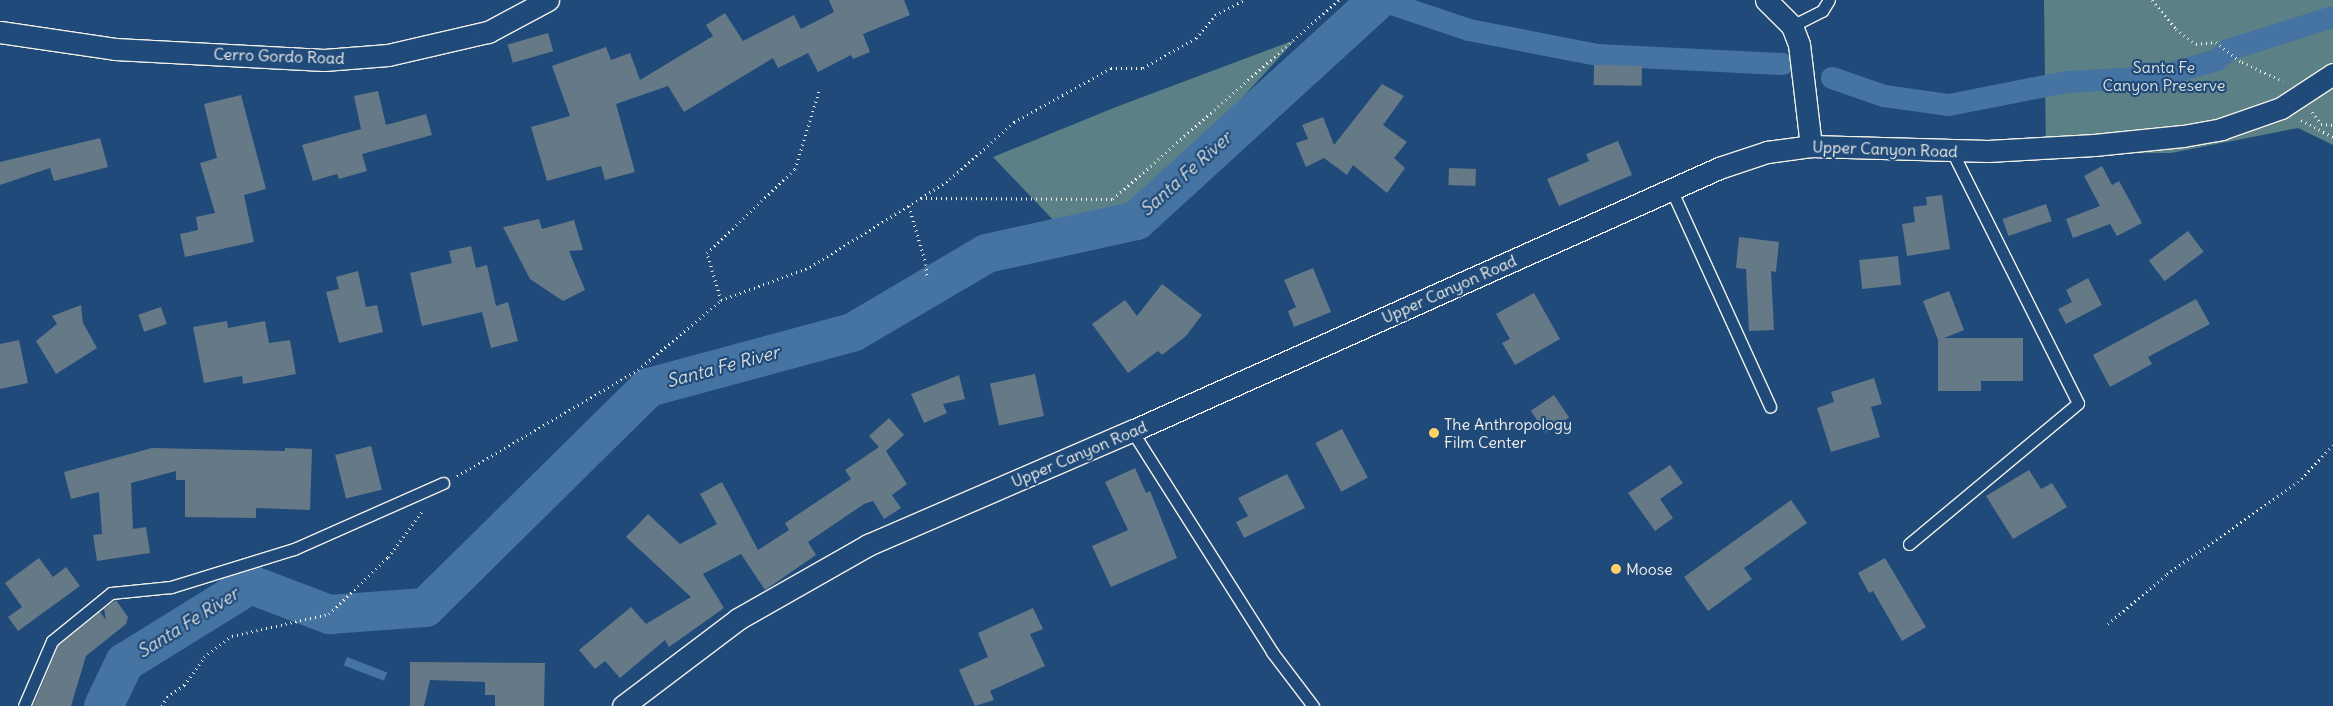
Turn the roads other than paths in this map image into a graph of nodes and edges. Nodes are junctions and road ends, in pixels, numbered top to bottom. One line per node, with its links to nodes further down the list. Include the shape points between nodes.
1 (548, 0): 4 (street, Cerro Gordo Road, via 488,32 388,55 324,60 116,49)
2 (1766, 0): 5 (street)
3 (1829, 0): 5 (lane)
4 (0, 32)
5 (1795, 35): 7 (street)
6 (2333, 74): 8 (street, Upper Canyon Road, via 2282,108 2221,129 2094,145)
7 (1812, 146): 8 (street, Upper Canyon Road); 9 (street, Upper Canyon Road, via 1745,159)
8 (1952, 151): 13 (lane, via 2078,403)
9 (1672, 189): 10 (lane); 11 (street, Upper Canyon Road)
10 (1770, 406)
11 (1132, 431): 15 (street, Upper Canyon Road, via 868,545 738,619); 16 (lane, via 1272,652)
12 (443, 484): 14 (lane, via 294,549 171,587 111,593 52,641)
13 (1909, 544)
14 (24, 706)
15 (623, 706)
16 (1313, 706)

